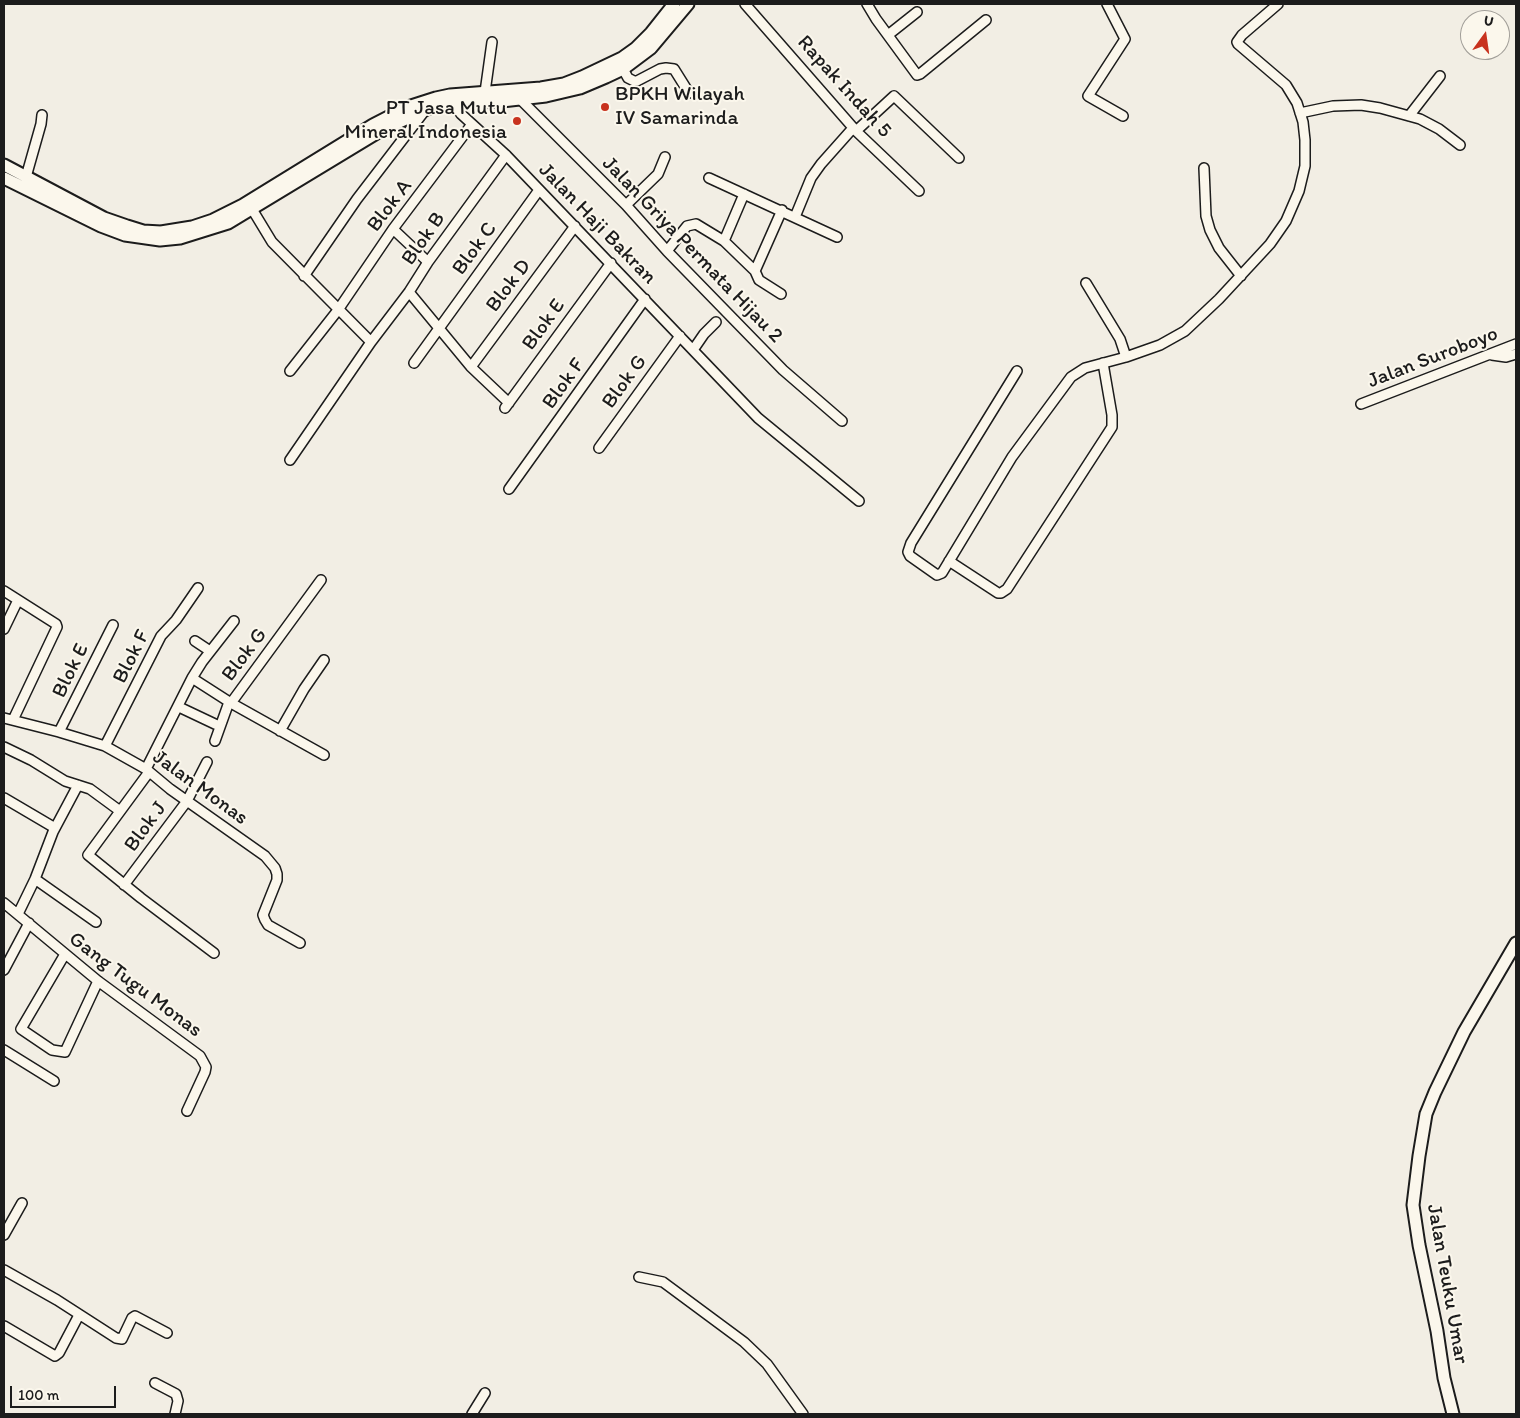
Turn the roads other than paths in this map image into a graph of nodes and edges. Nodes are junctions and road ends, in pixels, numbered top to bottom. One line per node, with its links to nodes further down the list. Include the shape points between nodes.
1 (674, 4): 12 (main road, via 644,41)
2 (688, 4): 11 (main road, via 651,48)
3 (745, 4): 24 (street, Rapak Indah 5)
4 (867, 4): 9 (street)
5 (1107, 4): 21 (street, via 1125,39 1088,96)
6 (1278, 4): 19 (street, via 1237,42 1286,85)
7 (917, 12): 9 (street)
8 (986, 20): 9 (street, via 918,75)
9 (888, 35)
10 (492, 42): 14 (street)
11 (623, 69): 12 (main road); 15 (street, via 634,82 660,69 674,69)
12 (604, 72): 14 (main road, via 541,88); 16 (main road, via 564,92)
13 (1440, 76): 22 (street)
14 (485, 92): 31 (main road, via 443,96 408,107 243,205 213,220 178,230 143,231 104,218)
15 (689, 93)
16 (520, 99): 17 (main road); 37 (street, Jalan Griya Permata Hijau 2)
17 (453, 103): 18 (main road); 23 (street, Jalan Haji Bakran)
18 (427, 109): 38 (main road, via 380,131); 49 (street)
19 (1300, 113): 22 (street, via 1333,106 1361,105); 50 (street, via 1305,166 1299,192 1278,233)
20 (42, 115): 31 (street)
21 (1123, 116)
22 (1409, 116): 25 (street, via 1439,129)
23 (472, 124): 26 (street, Jalan Haji Bakran); 42 (street, Blok A)
24 (855, 130): 28 (street, via 894,96); 35 (street, Rapak Indah 5); 40 (street, via 811,178)
25 (1460, 144)
26 (506, 155): 34 (street, Jalan Haji Bakran); 46 (street, Blok B)
27 (665, 157): 37 (street, via 658,174)
28 (959, 158)
29 (4, 165): 31 (main road)
30 (1204, 168): 50 (street, via 1206,216 1210,230 1218,248)
31 (26, 177)
32 (4, 178): 38 (main road, via 102,226 140,238 160,240 194,235 228,223)
33 (709, 178): 36 (street)
34 (540, 190): 41 (street, Jalan Haji Bakran); 57 (street, Blok C)
35 (919, 191)
36 (744, 194): 39 (street); 44 (street)
37 (626, 206): 45 (street, Jalan Griya Permata Hijau 2)
38 (252, 209): 49 (street, via 272,242)
39 (782, 210): 40 (street); 48 (street)
40 (796, 217): 43 (street)
41 (575, 226): 47 (street, Jalan Haji Bakran); 67 (street, Blok D)
42 (393, 229): 46 (street); 55 (street, Blok A)
43 (837, 237)
44 (724, 241): 45 (street, via 691,224); 48 (street)
45 (667, 250): 71 (street, Jalan Griya Permata Hijau 2, via 783,370)
46 (428, 262): 52 (street, Blok B)
47 (611, 263): 54 (street, Jalan Haji Bakran); 67 (street, Blok E, via 507,406)
48 (754, 271): 53 (street, via 760,280)
49 (304, 276): 55 (street)
50 (1241, 276): 64 (street, via 1185,331 1160,345)
51 (1086, 283): 64 (street, via 1120,339)
52 (409, 292): 57 (street); 59 (street, Blok B)
53 (781, 294)
54 (645, 299): 58 (street, Jalan Haji Bakran); 74 (street, Blok F)
55 (338, 310): 59 (street); 68 (street, Blok A)
56 (716, 322): 61 (street)
57 (439, 328): 65 (street, Blok C); 67 (street)
58 (680, 336): 61 (street, Jalan Haji Bakran); 72 (street, Blok G)
59 (371, 342): 73 (street, Blok B)
60 (1516, 344): 63 (street, Jalan Suroboyo)
61 (694, 350): 75 (street, Jalan Haji Bakran, via 758,418)
62 (1516, 354): 63 (street)
63 (1492, 355): 70 (street, Jalan Suroboyo)
64 (1126, 357): 66 (street)
65 (414, 363)
66 (1103, 364): 76 (street, via 1078,371 1065,383 1012,457); 76 (street, via 1112,427 1007,589 998,593)
67 (471, 366)
68 (290, 371)
69 (1017, 371): 76 (street, via 909,548 910,556 937,575)
70 (1362, 404)
71 (842, 421)
72 (599, 448)
73 (290, 460)
74 (509, 489)
75 (859, 500)
76 (949, 561)
77 (321, 580): 88 (street, Blok G)
78 (198, 588): 95 (street, Blok F, via 161,636)
79 (4, 591): 80 (street)
80 (18, 600): 83 (street); 90 (street, via 56,624 57,629)
81 (234, 620): 85 (street)
82 (113, 625): 93 (street, Blok E)
83 (4, 629)
84 (195, 642): 85 (street)
85 (210, 651): 87 (street)
86 (324, 660): 92 (street)
87 (192, 678): 88 (street, Blok G); 89 (street, Blok G)
88 (230, 702): 92 (street); 94 (street)
89 (178, 707): 91 (street); 99 (street, Blok G)
90 (8, 719): 93 (street, Jalan Monas)
91 (216, 725)
92 (280, 731): 97 (street)
93 (60, 732): 95 (street, Jalan Monas)
94 (216, 741)
95 (105, 746): 99 (street, Jalan Monas)
96 (4, 747): 100 (street)
97 (324, 755)
98 (206, 762): 102 (street, Blok J)
99 (147, 771): 102 (street, Jalan Monas); 103 (street, Blok G)
100 (78, 785): 103 (street, via 90,789); 104 (street)
101 (4, 798): 104 (street)
102 (187, 801): 106 (street, Blok J); 111 (street, Jalan Monas, via 271,862 277,880 263,915 268,925)
103 (120, 811): 106 (street, Blok G, via 88,855)
104 (55, 828): 105 (street)
105 (35, 879): 108 (street); 109 (street)
106 (124, 885): 113 (street)
107 (4, 903): 108 (street, Gang Tugu Monas)
108 (18, 914): 110 (street, Gang Tugu Monas)
109 (96, 922)
110 (29, 923): 114 (street, Gang Tugu Monas); 115 (street)
111 (300, 943)
112 (1516, 943): 132 (main road, Jalan Teuku Umar, via 1464,1032 1438,1085 1426,1114 1419,1156 1413,1205)
113 (214, 953)
114 (65, 954): 116 (street, Gang Tugu Monas); 116 (street, via 21,1028 52,1050 65,1052)
115 (4, 970)
116 (98, 981): 119 (street, Gang Tugu Monas, via 200,1056 205,1072)
117 (4, 1050): 118 (street)
118 (54, 1081)
119 (187, 1110)
120 (22, 1202): 121 (street)
121 (4, 1235)
122 (4, 1270): 124 (street)
123 (639, 1278): 131 (street, via 664,1282 744,1342 767,1364)
124 (79, 1315): 125 (street, via 55,1356); 126 (street, via 119,1340 135,1316)
125 (4, 1326)
126 (168, 1333)
127 (155, 1383): 129 (street, via 176,1394)
128 (485, 1393): 130 (street)
129 (175, 1414)
130 (472, 1414)
131 (803, 1414)
132 (1453, 1414)

